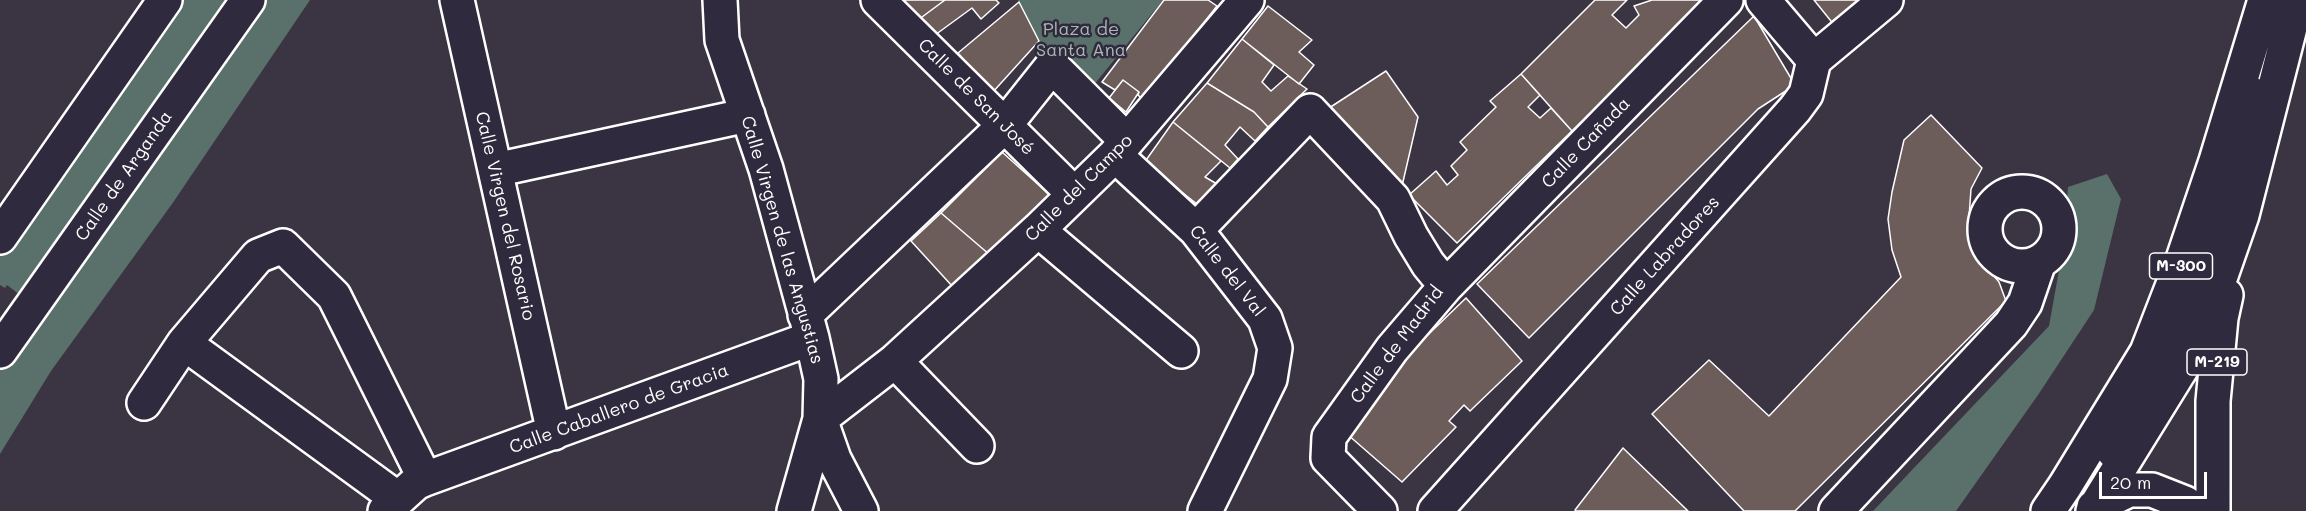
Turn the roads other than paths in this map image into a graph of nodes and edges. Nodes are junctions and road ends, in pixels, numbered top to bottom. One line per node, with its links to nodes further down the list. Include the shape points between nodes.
1 (165, 0): 21 (street)
2 (248, 0): 25 (street, Calle de Arganda)
3 (457, 0): 16 (street, Calle Virgen del Rosario)
4 (720, 0): 13 (street, Calle Virgen de las Angustias, via 722,40)
5 (878, 0): 14 (street, Calle de San José)
6 (1246, 0): 15 (street, Calle del Campo)
7 (1726, 0): 23 (street, Calle Cañada)
8 (1763, 0): 12 (street)
9 (1886, 0): 12 (street)
10 (2267, 0): 35 (street, M-300, via 2235,165 2203,271 2165,359 2116,446); 42 (street, M-300, via 2183,259 2147,352)
11 (2298, 0): 18 (street, M-300)
12 (1814, 60): 40 (street, Calle Labradores, via 1806,94 1795,109)
13 (748, 116): 16 (street); 24 (street, Calle Virgen de las Angustias)
14 (1005, 125): 15 (street, via 1052,66); 17 (street, Calle de San José); 24 (street)
15 (1121, 148): 17 (street, Calle del Campo); 20 (street, Calle del Val)
16 (495, 170): 31 (street, Calle Virgen del Rosario)
17 (1074, 194): 19 (street, Calle del Campo)
18 (2242, 215): 35 (street, M-300, via 2218,284 2182,367); 44 (street, M-219, via 2217,354)
19 (1038, 230): 27 (street); 28 (street, Calle del Campo)
20 (1196, 230): 23 (street, Calle de Madrid, via 1310,111 1393,200 1428,264); 38 (street, Calle del Val, via 1265,319 1275,348 1270,378)
21 (0, 237)
22 (2026, 264): 41 (street, via 2016,287 2011,324)
23 (1446, 286): 39 (street, Calle de Madrid, via 1392,349 1329,437 1328,458)
24 (808, 326): 30 (street, Calle Virgen de las Angustias, via 821,380); 31 (street, Calle Caballero de Gracia)
25 (5, 334)
26 (184, 343): 29 (street); 33 (street, via 258,256 283,246 334,296); 34 (street, Calle Caballero de Gracia)
27 (1181, 351)
28 (895, 362): 30 (street, Calle del Campo); 32 (street)
29 (144, 403)
30 (820, 419): 36 (street); 37 (street, Calle Virgen de las Angustias, via 834,459)
31 (554, 433): 33 (street, Calle Caballero de Gracia)
32 (977, 446)
33 (425, 479): 34 (street, Calle Caballero de Gracia)
34 (392, 505)
35 (2096, 509): 43 (street, via 2129,490 2152,490 2185,503)
36 (794, 511)
37 (861, 511)
38 (1205, 511)
39 (1380, 511)
40 (1435, 511)
41 (1836, 511)
42 (2048, 511)
43 (2193, 511)
44 (2213, 511)

